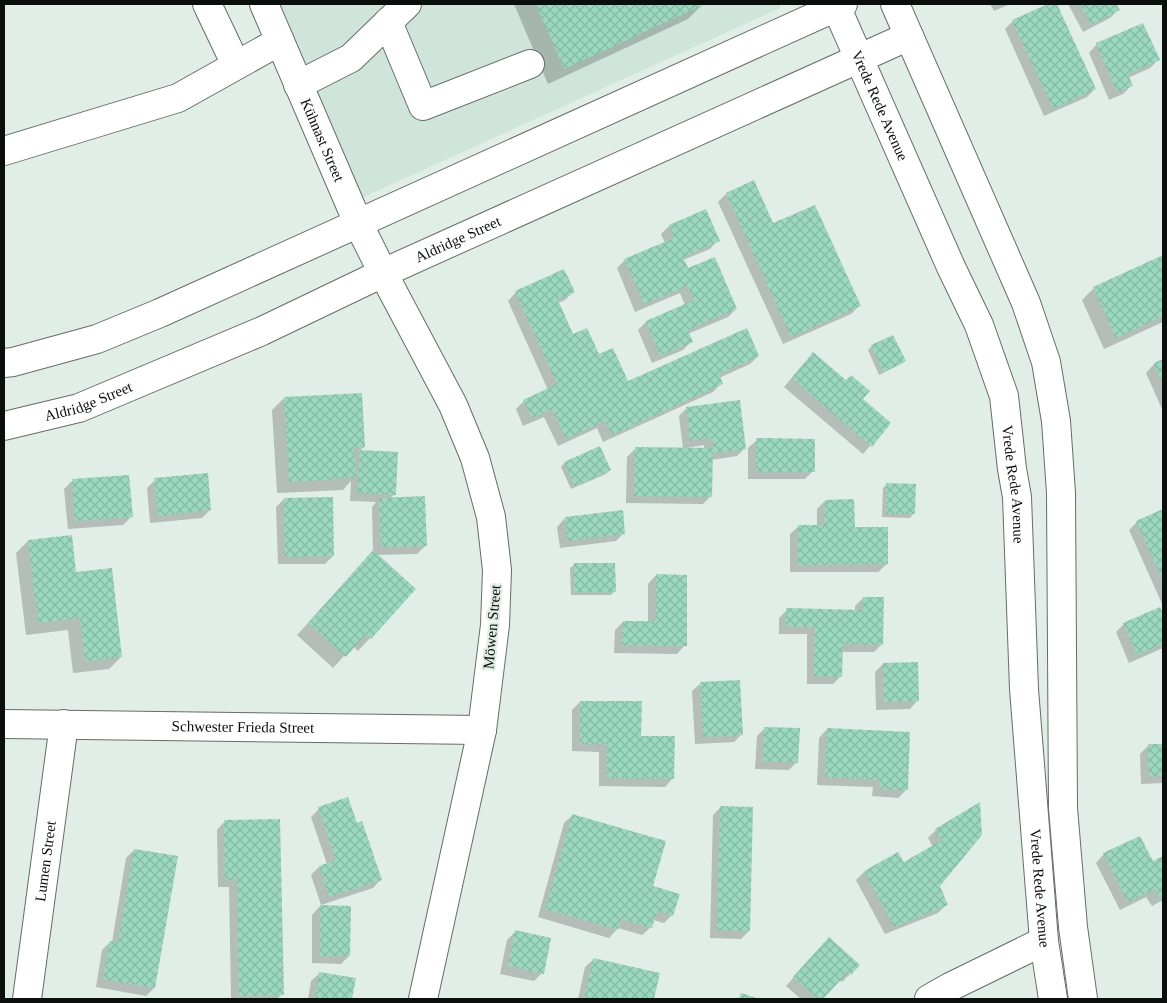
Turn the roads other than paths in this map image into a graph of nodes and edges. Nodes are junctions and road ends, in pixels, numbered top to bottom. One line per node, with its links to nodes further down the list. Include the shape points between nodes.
1 (207, 4): 11 (street)
2 (264, 4): 8 (street, Kühnast Street)
3 (407, 4): 6 (street)
4 (895, 4): 7 (street, Vrede Rede Avenue)
5 (838, 5): 9 (street, Vrede Rede Avenue); 14 (street)
6 (388, 22): 10 (street, via 424,106); 12 (street, via 351,58)
7 (909, 36): 9 (street, Aldridge Street); 18 (street, Vrede Rede Avenue, via 1026,303 1046,362 1056,421)
8 (280, 41): 11 (street); 12 (street, Kühnast Street)
9 (860, 59): 15 (street, Aldridge Street); 19 (street, Vrede Rede Avenue, via 979,325 1004,396)
10 (530, 64)
11 (236, 66): 13 (street, via 178,98)
12 (298, 85): 14 (street, Kühnast Street)
13 (4, 152)
14 (358, 223): 15 (street, Kühnast Street); 16 (street, via 98,339)
15 (383, 273): 17 (street, Aldridge Street, via 262,331 79,408); 22 (street, Möwen Street, via 453,405 475,458 492,517 497,570 495,625)
16 (4, 363)
17 (4, 426)
18 (1061, 493): 19 (street); 28 (street, Vrede Rede Avenue, via 1063,808 1072,927)
19 (1017, 497): 23 (street, Vrede Rede Avenue, via 1024,689)
20 (4, 724): 21 (street, Schwester Frieda Street)
21 (64, 724): 22 (street, Schwester Frieda Street); 24 (street, Lumen Street)
22 (482, 730): 25 (street, Möwen Street)
23 (1044, 942): 26 (street); 27 (street, Vrede Rede Avenue)
24 (27, 999)
25 (423, 999)
26 (929, 999)
27 (1053, 999)
28 (1083, 999)

